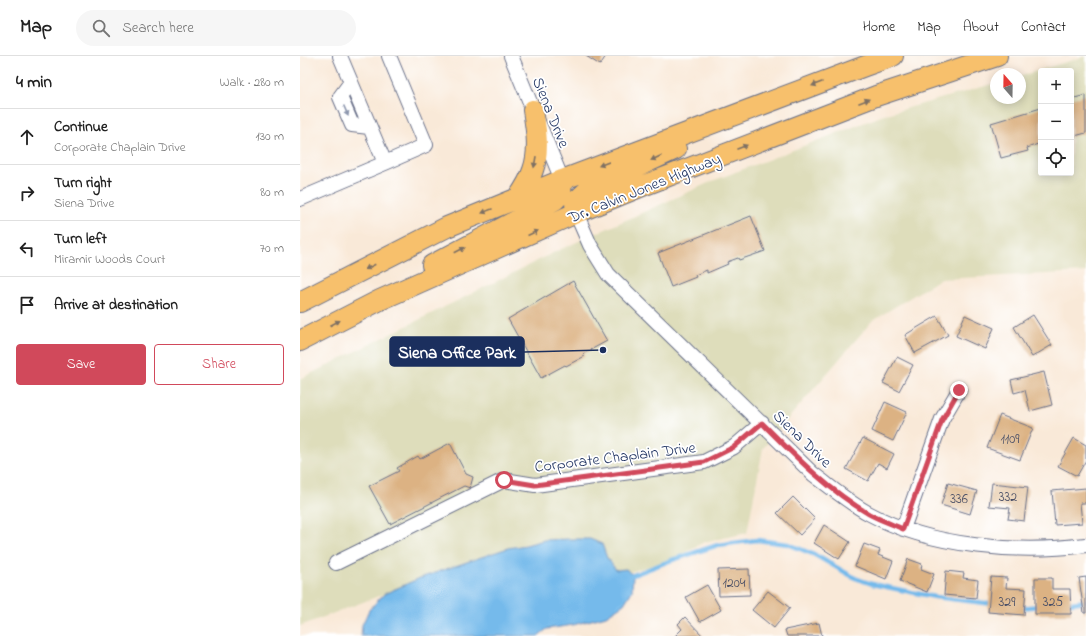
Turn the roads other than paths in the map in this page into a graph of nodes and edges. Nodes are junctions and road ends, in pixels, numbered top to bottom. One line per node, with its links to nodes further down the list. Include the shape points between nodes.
1 (340, 56): 10 (street)
2 (389, 56): 10 (street, via 426,145)
3 (511, 56): 9 (street, Siena Drive)
4 (893, 56): 8 (highway, one-way to 8)
5 (966, 56): 7 (highway)
6 (997, 56): 7 (highway, Dr. Calvin Jones Highway)
7 (936, 76): 14 (highway, Dr. Calvin Jones Highway, one-way to 7, via 868,99)
8 (753, 108): 11 (highway, one-way to 11); 14 (highway, one-way to 14, via 695,140 589,189 575,202)
9 (533, 110): 11 (street, Siena Drive); 12 (highway, one-way to 12, via 537,139 534,170)
10 (385, 163): 13 (street)
11 (562, 180): 12 (highway); 15 (highway, one-way to 11, via 405,279 555,200 562,194)
12 (518, 198): 16 (highway, one-way to 16, via 447,227)
13 (300, 199)
14 (576, 213): 15 (highway, Dr. Calvin Jones Highway, one-way to 14); 19 (street, Siena Drive, via 590,245 608,274)
15 (380, 300): 17 (highway, Dr. Calvin Jones Highway, one-way to 15)
16 (300, 302)
17 (300, 341)
18 (959, 390): 20 (street, via 942,420)
19 (762, 423): 20 (street, Siena Drive, via 813,474 850,502 870,515); 22 (street, Corporate Chaplain Drive, via 734,447 704,462 535,485 504,480)
20 (903, 529): 21 (street, Siena Drive, via 943,540 988,547 1028,549)
21 (1086, 545)
22 (336, 563)

